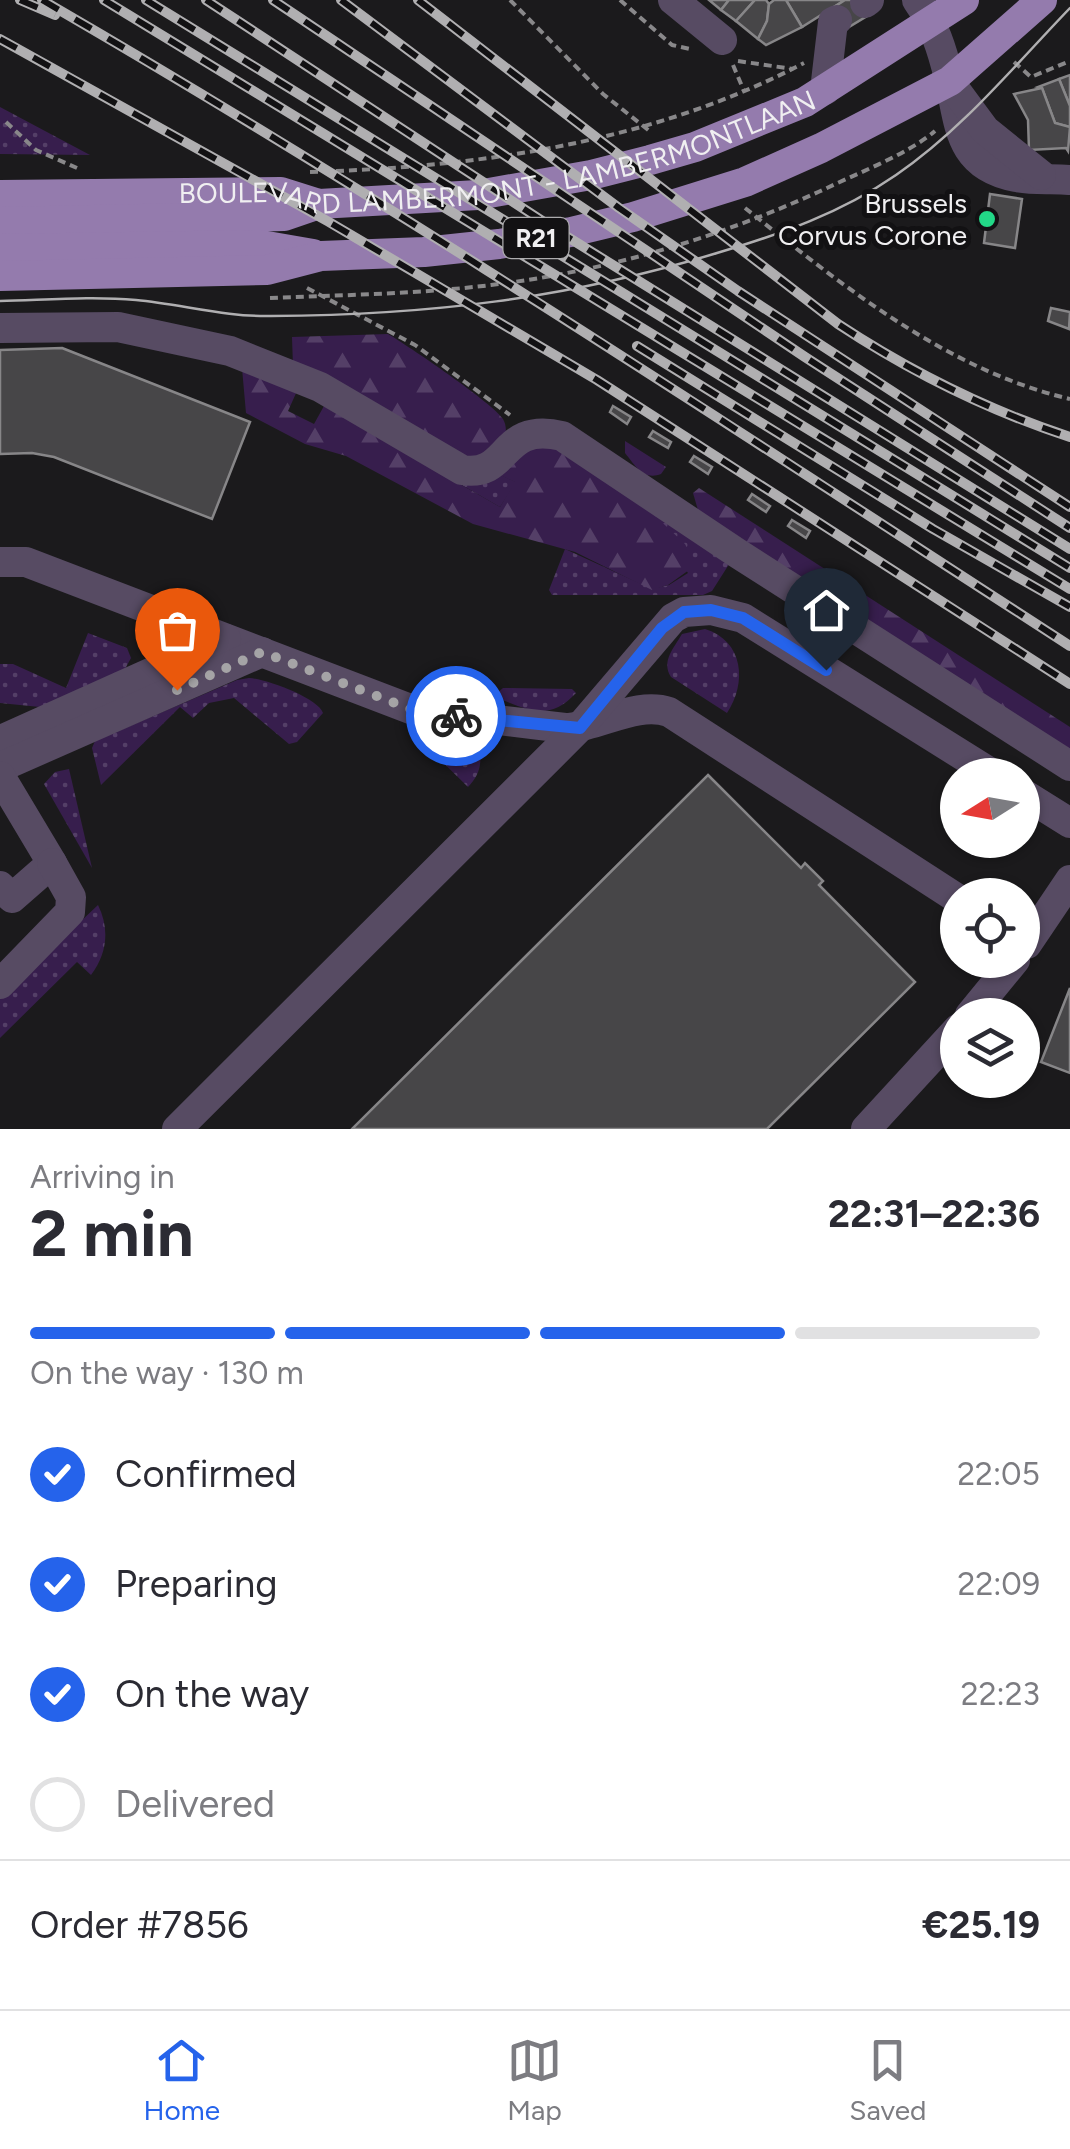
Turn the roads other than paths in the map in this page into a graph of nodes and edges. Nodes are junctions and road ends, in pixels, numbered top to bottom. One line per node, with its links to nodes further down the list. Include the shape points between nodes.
1 (673, 0): 6 (street)
2 (964, 0): 4 (main road, BOULEVARD LAMBERMONT - LAMBERMONTLAAN / R21)
3 (1042, 0): 7 (main road, BOULEVARD LAMBERMONT - LAMBERMONTLAAN / R21)
4 (925, 11): 7 (street); 8 (main road, BOULEVARD LAMBERMONT - LAMBERMONTLAAN / R21)
5 (838, 20): 8 (street, via 832,22)
6 (722, 40)
7 (950, 81): 9 (street, via 985,130); 9 (street, via 954,115 969,150 1016,178); 14 (main road, BOULEVARD LAMBERMONT - LAMBERMONTLAAN / R21, via 741,192 571,232 424,252)
8 (825, 90): 11 (main road, BOULEVARD LAMBERMONT - LAMBERMONTLAAN / R21, via 696,147 592,175 411,200)
9 (1057, 178)
10 (0, 195): 11 (main road, BOULEVARD LAMBERMONT - LAMBERMONTLAAN, via 281,192)
11 (319, 204): 12 (main road, R21, via 284,216)
12 (0, 222)
13 (0, 249): 14 (main road, R21, via 261,245)
14 (320, 256): 15 (main road, BOULEVARD LAMBERMONT - LAMBERMONTLAAN, via 267,270)
15 (0, 276)
16 (0, 328): 23 (street, via 118,327 230,350 320,386 471,472 490,466 526,434 562,436)
17 (0, 562): 18 (street, via 26,562)
18 (226, 639): 19 (street); 22 (street)
19 (262, 652): 20 (street, via 413,710); 22 (street)
20 (580, 728): 21 (street, via 672,618 711,610 743,618); 28 (street, via 644,710 669,712); 35 (street)
21 (967, 758)
22 (1, 759): 26 (street)
23 (1070, 766)
24 (1040, 804): 25 (street)
25 (1070, 823)
26 (52, 863): 29 (street); 32 (street, via 71,898 70,912)
27 (1070, 880): 30 (street)
28 (940, 886)
29 (4, 897)
30 (1040, 922)
31 (999, 978): 33 (street)
32 (0, 984)
33 (983, 998)
34 (940, 1049): 36 (street)
35 (177, 1129)
36 (866, 1129)

